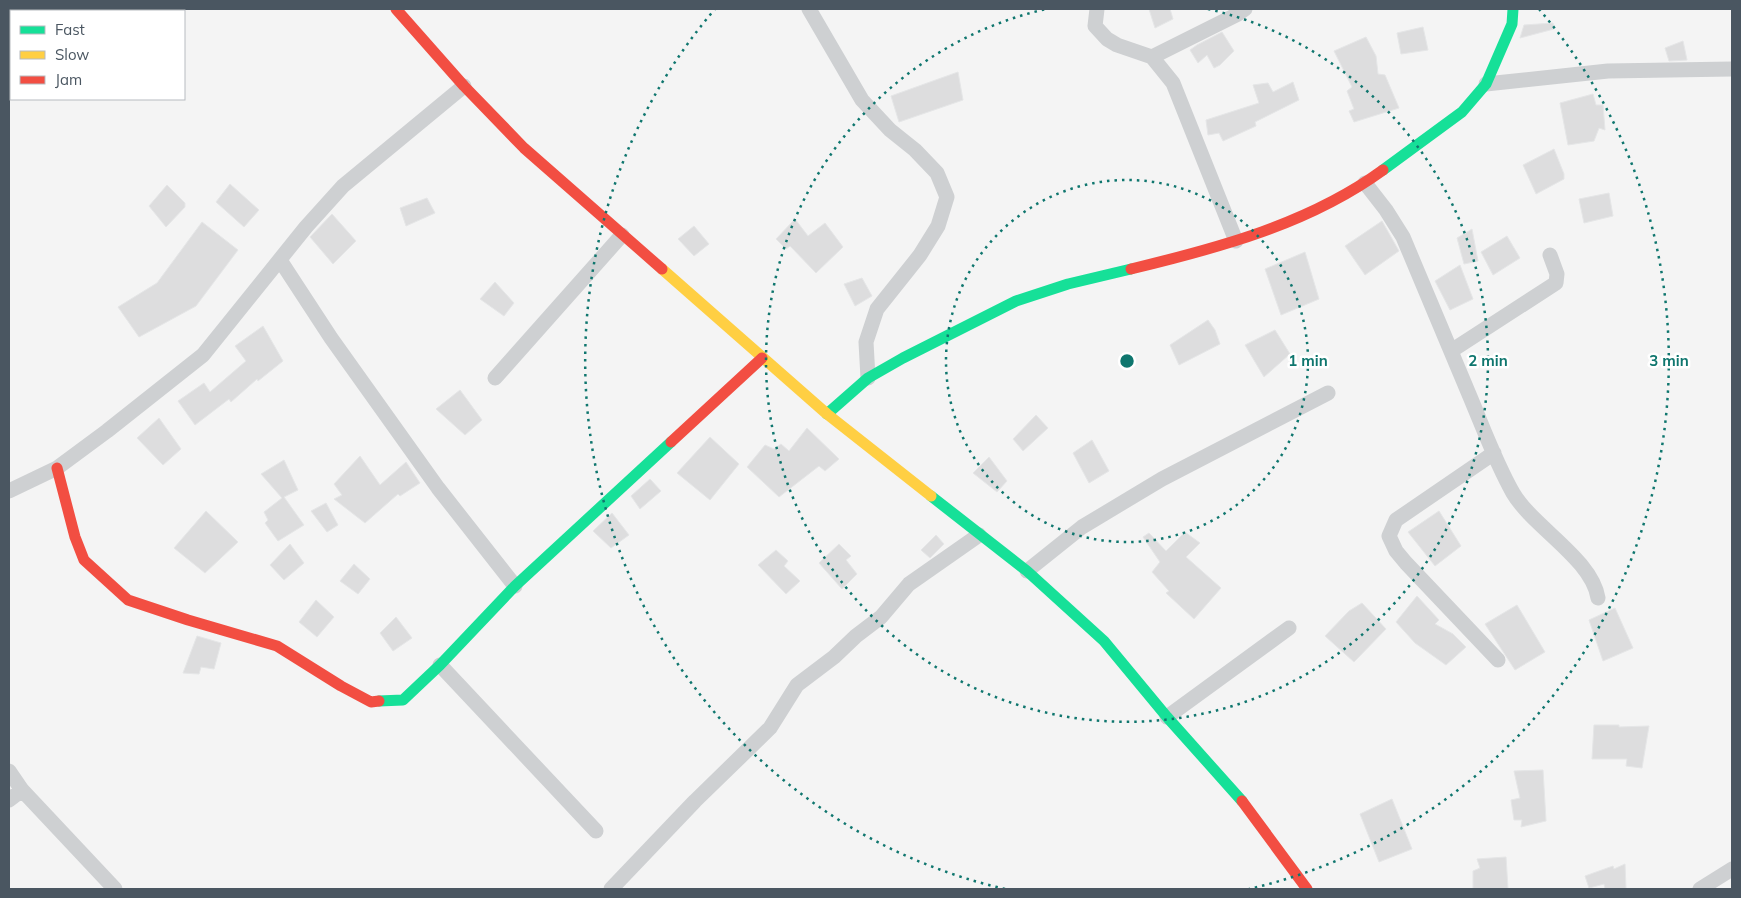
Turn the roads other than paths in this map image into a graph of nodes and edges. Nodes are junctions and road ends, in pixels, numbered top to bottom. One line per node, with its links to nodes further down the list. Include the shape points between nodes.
1 (396, 9): 9 (street)
2 (809, 9): 18 (street, via 862,100 936,173 947,198 938,226 877,309 866,342)
3 (1096, 9): 6 (street, via 1095,26 1107,39)
4 (1245, 9): 6 (street)
5 (1513, 9): 8 (street, via 1512,24)
6 (1152, 57): 12 (street, via 1173,83)
7 (1732, 69): 8 (street, via 1608,71)
8 (1486, 84): 10 (street, via 1462,112)
9 (464, 86): 11 (street, via 524,148); 14 (street, via 343,186)
10 (1365, 183): 12 (street, via 1318,209); 15 (street, via 1403,237)
11 (622, 235): 16 (street); 17 (street)
12 (1236, 240): 18 (street, via 1016,301)
13 (1550, 254): 15 (street, via 1557,274 1556,282)
14 (280, 260): 22 (street, via 203,355); 26 (street, via 331,338 438,488)
15 (1451, 351): 21 (street)
16 (762, 358): 20 (street); 26 (street)
17 (495, 378)
18 (868, 378): 20 (street)
19 (1328, 393): 25 (street, via 1162,479 1082,526)
20 (827, 414): 24 (street)
21 (1494, 453): 27 (street, via 1514,494 1582,566 1597,589); 29 (street, via 1396,520 1389,536 1406,563)
22 (57, 468): 23 (street); 30 (street, via 84,560 128,600 277,646 371,702 402,700)
23 (9, 491)
24 (979, 535): 25 (street); 38 (street, via 909,584 881,617 797,685 770,728 694,801)
25 (1026, 571): 31 (street, via 1104,641)
26 (515, 586): 30 (street)
27 (1598, 598)
28 (1289, 628): 31 (street)
29 (1498, 660)
30 (440, 665): 35 (street)
31 (1167, 717): 39 (street, via 1239,797)
32 (9, 771): 33 (street)
33 (22, 790): 34 (street); 37 (street)
34 (9, 800)
35 (596, 831)
36 (1732, 869): 40 (street)
37 (115, 889)
38 (611, 889)
39 (1308, 889)
40 (1700, 889)

